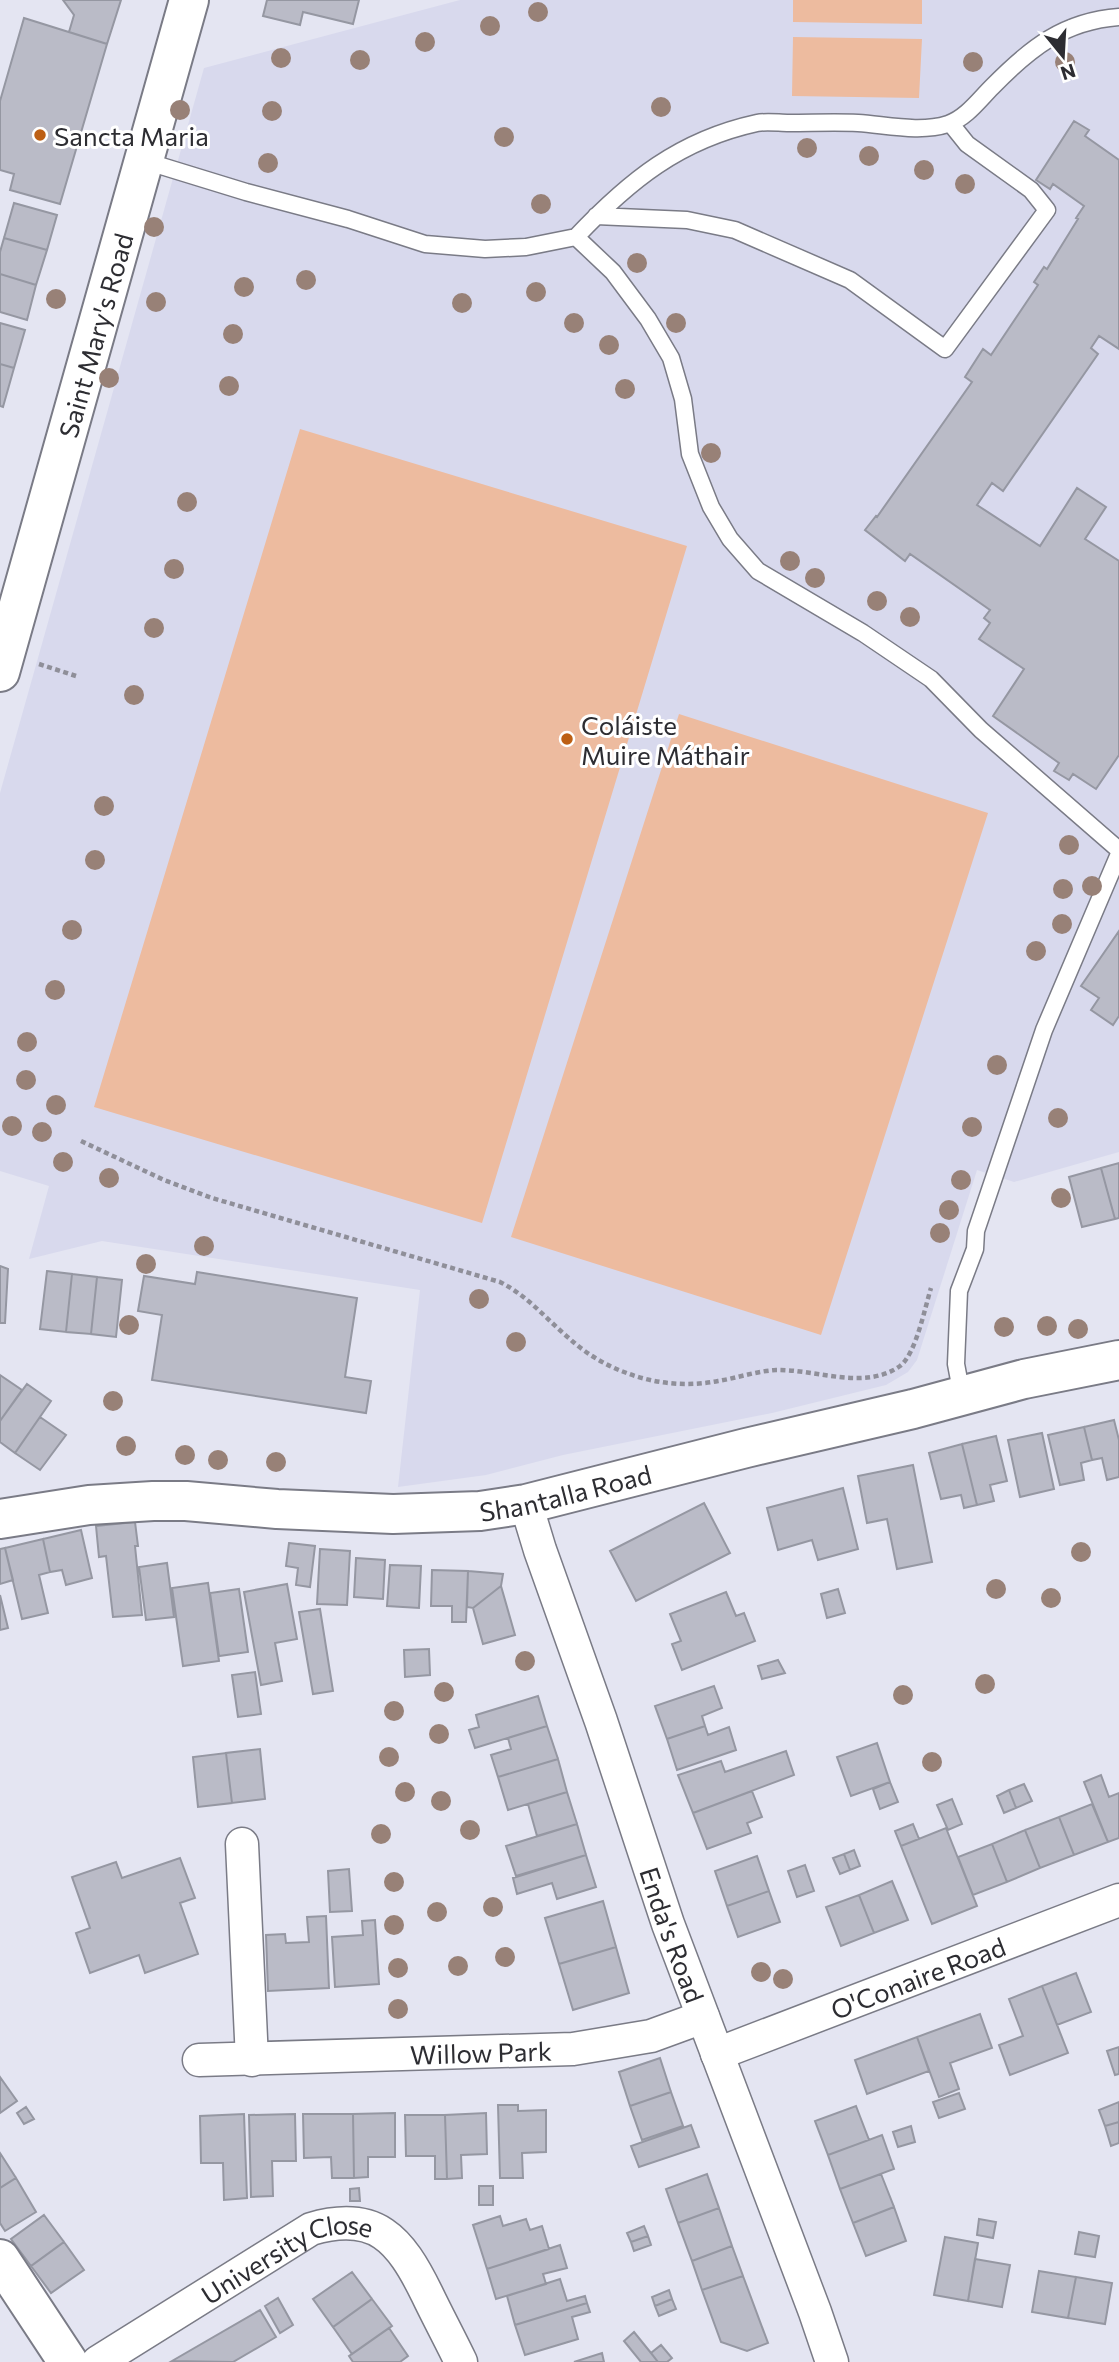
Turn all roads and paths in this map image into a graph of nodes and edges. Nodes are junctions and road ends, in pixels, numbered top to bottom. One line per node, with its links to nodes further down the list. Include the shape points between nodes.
1 (190, 0): 4 (street, Saint Mary's Road)
2 (1119, 17): 3 (lane, via 1066,28 1027,53)
3 (951, 124): 5 (lane, via 895,127 760,122 673,154 640,176); 5 (lane, via 967,145 1031,190 1047,209 945,349 850,280 735,230 687,220)
4 (145, 161): 6 (lane, via 425,244 485,249); 8 (street, Saint Mary's Road)
5 (596, 216): 6 (lane)
6 (576, 237): 10 (lane, via 613,272 671,358 683,399 690,454 711,507 730,539 758,571 931,679 981,730)
7 (46, 666): 9 (path)
8 (0, 672)
9 (76, 676)
10 (1119, 852): 14 (lane, via 1044,1030 976,1231 975,1249 959,1291 956,1364)
11 (81, 1142): 12 (path, via 212,1198 500,1282 517,1291 594,1357 657,1381 715,1382 772,1370 854,1378 888,1372 902,1365 910,1353)
12 (934, 1278)
13 (1119, 1360): 14 (street, Shantalla Road)
14 (962, 1396): 15 (street, Shantalla Road)
15 (526, 1504): 16 (street, Shantalla Road, via 480,1511 393,1514 153,1501 89,1505); 19 (street, Enda's Road)
16 (0, 1519)
17 (242, 1844): 22 (street)
18 (1119, 1900): 20 (street, O'Conaire Road)
19 (703, 2017): 20 (street, Enda's Road); 22 (street, Willow Park, via 651,2036 573,2049)
20 (717, 2054): 27 (street, Enda's Road)
21 (200, 2060): 22 (street, Willow Park)
22 (252, 2060)
23 (0, 2259): 24 (street)
24 (68, 2362)
25 (98, 2362): 26 (street, University Close, via 311,2229 347,2223 364,2225 398,2244)
26 (461, 2362)
27 (832, 2362)

